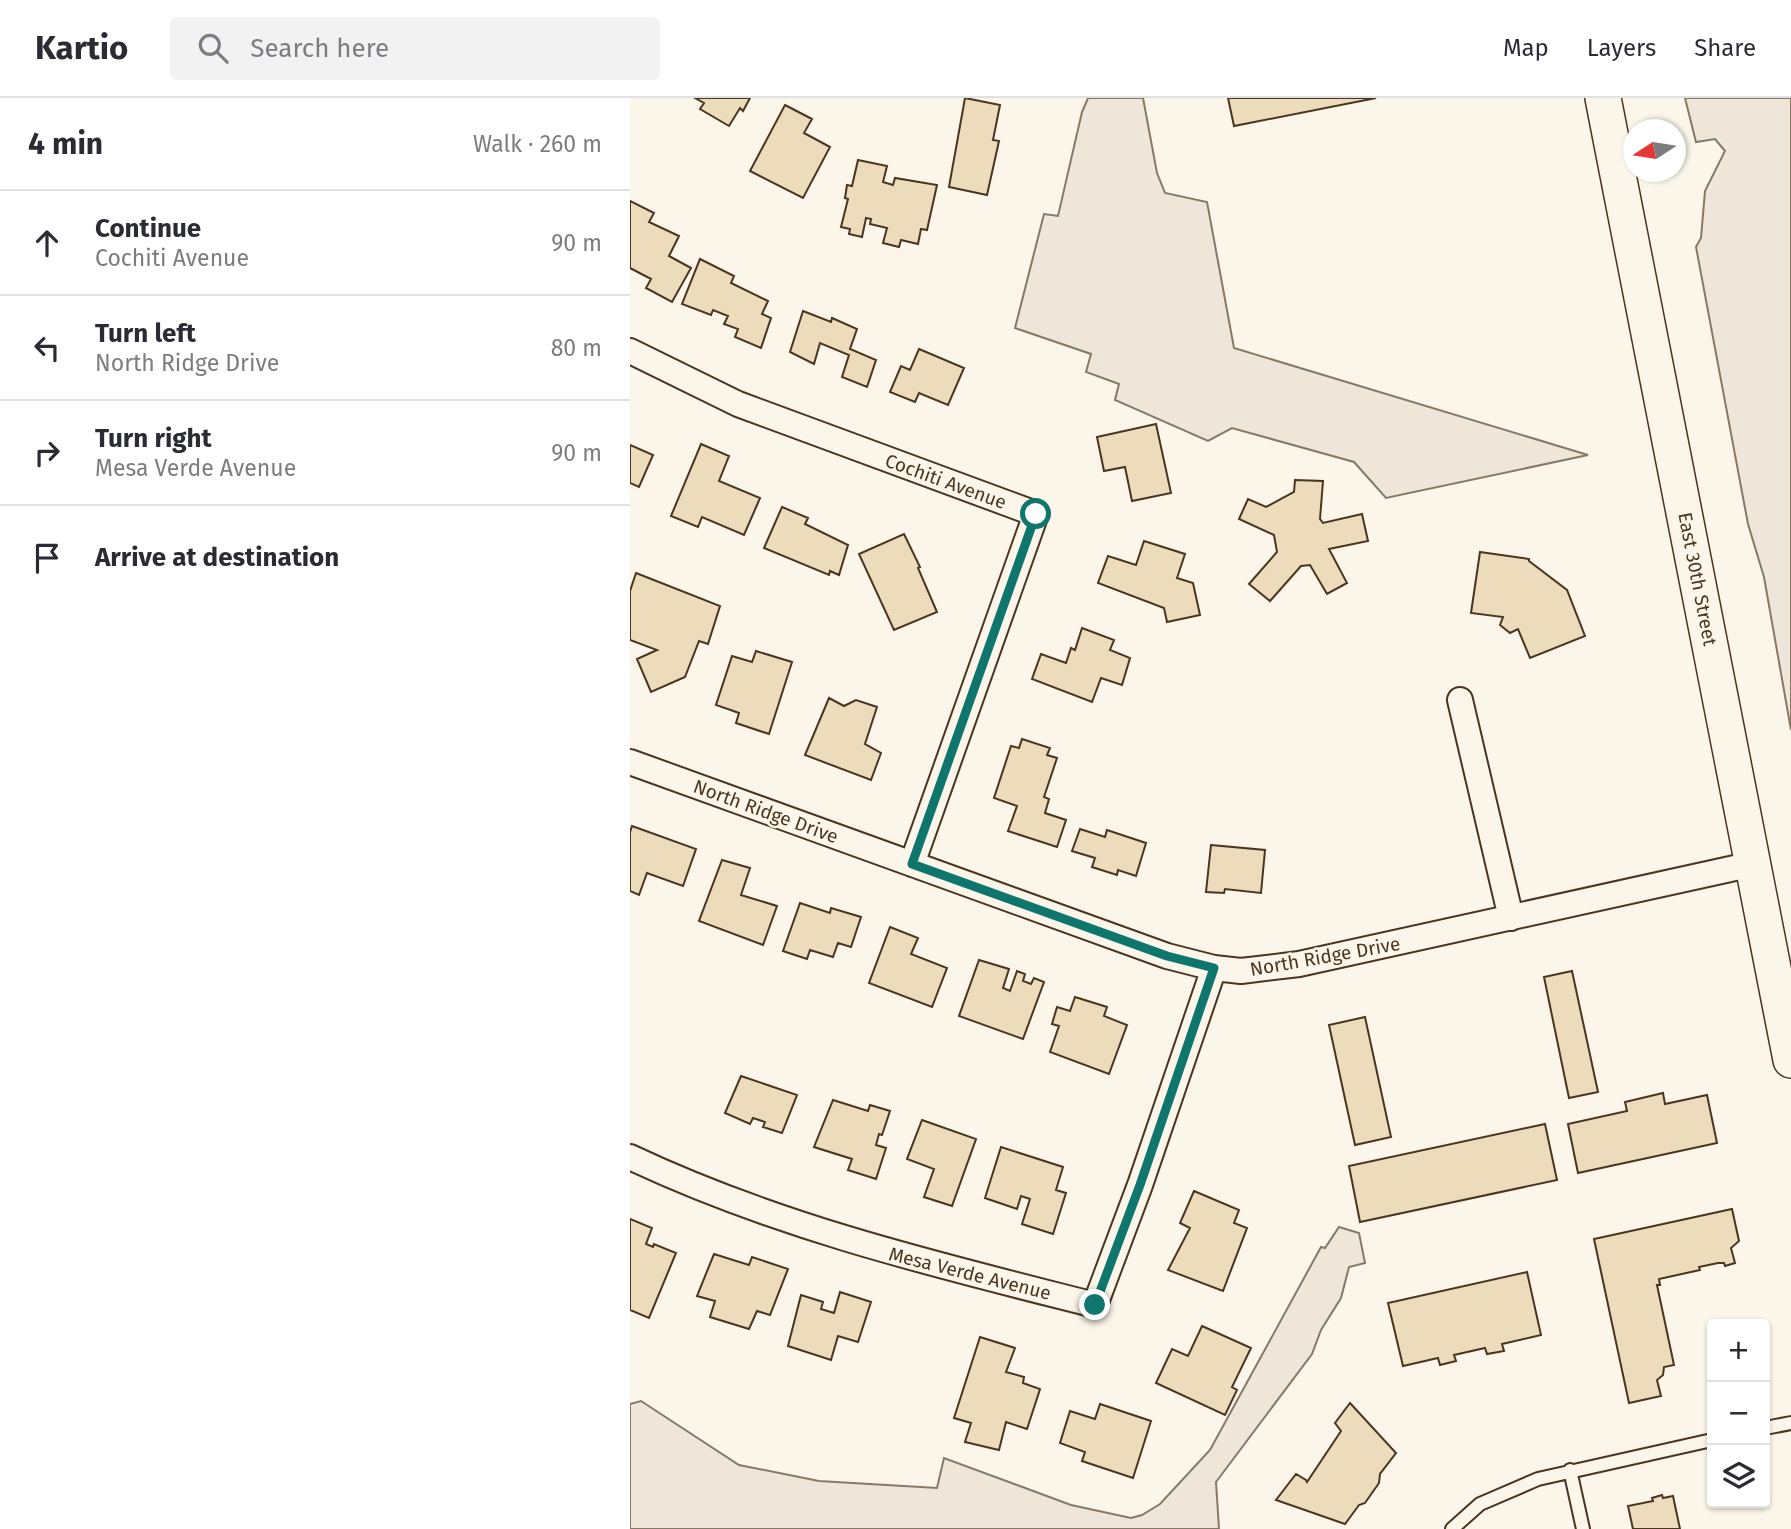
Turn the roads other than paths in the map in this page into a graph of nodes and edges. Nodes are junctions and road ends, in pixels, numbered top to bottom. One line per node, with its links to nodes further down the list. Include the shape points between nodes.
1 (1603, 98): 6 (main road, East 30th Street)
2 (630, 351): 5 (street, Cochiti Avenue, via 738,404 1036,514)
3 (1460, 700): 7 (street)
4 (630, 762): 5 (street, North Ridge Drive)
5 (912, 864): 8 (street, North Ridge Drive, via 1167,956)
6 (1753, 864): 7 (street, North Ridge Drive); 9 (main road, East 30th Street)
7 (1511, 918): 8 (street, North Ridge Drive, via 1299,964 1241,971)
8 (1214, 968): 10 (street, Mesa Verde Avenue, via 1095,1305 790,1222)
9 (1791, 1060)
10 (630, 1157)
11 (1791, 1423): 12 (lane)
12 (1770, 1427)
13 (1707, 1441): 14 (lane)
14 (1570, 1470): 15 (lane, via 1480,1504); 16 (lane)
15 (1452, 1529)
16 (1583, 1529)

